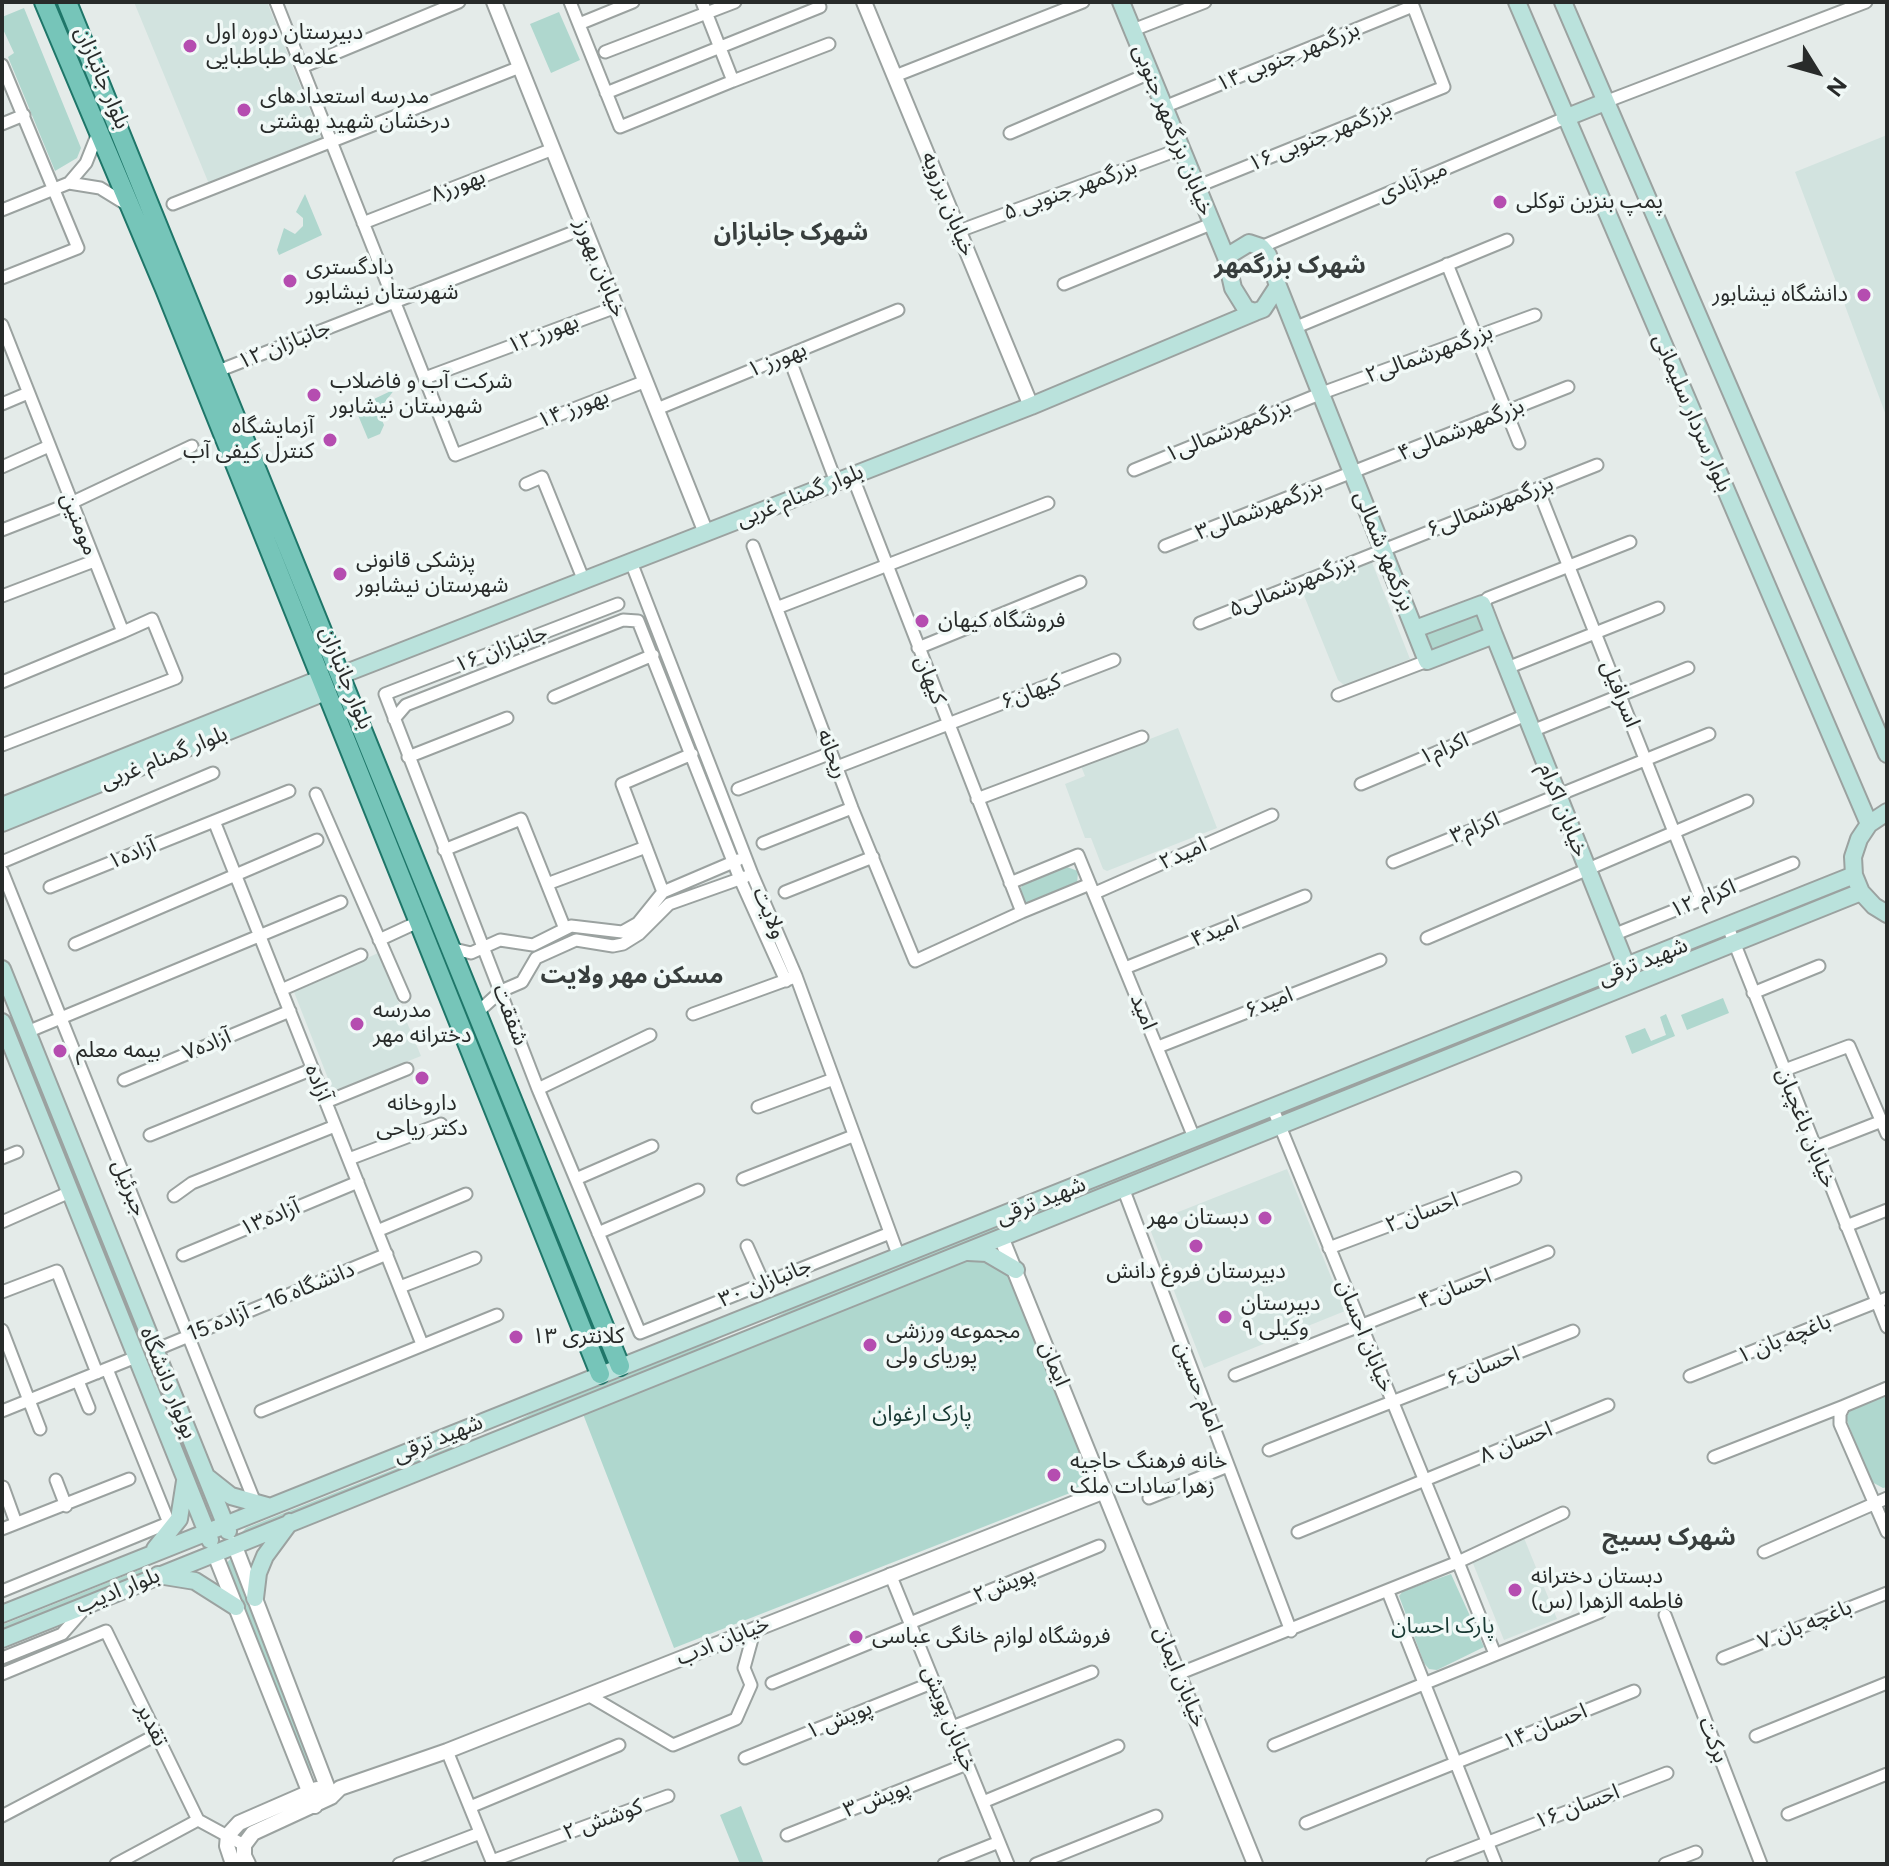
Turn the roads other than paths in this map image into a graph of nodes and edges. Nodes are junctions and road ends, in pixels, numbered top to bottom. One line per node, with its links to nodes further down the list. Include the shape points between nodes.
1 (44, 2): 36 (main road, بلوار جانبازان)
2 (67, 2): 68 (main road, بلوار جانبازان)
3 (276, 2): 24 (street)
4 (459, 2): 24 (street)
5 (494, 2): 25 (street, خیابان بهورز)
6 (570, 2): 18 (street)
7 (633, 2): 18 (street)
8 (735, 2): 17 (street)
9 (864, 2): 27 (street, خیابان برزویه)
10 (1083, 2): 27 (street)
11 (1121, 2): 19 (main road, خیابان بزرگمهر جنوبی)
12 (1205, 2): 19 (street)
13 (1517, 2): 34 (main road, بلوار سردار سلیمانی)
14 (1563, 2): 31 (main road, بلوار سردار سلیمانی)
15 (1866, 2): 31 (street)
16 (820, 7): 21 (street)
17 (704, 8): 21 (street); 22 (street)
18 (579, 24): 30 (street)
19 (1133, 30): 26 (main road, خیابان بزرگمهر جنوبی)
20 (829, 44): 28 (street)
21 (720, 47): 28 (street); 30 (street)
22 (605, 52)
23 (2, 65): 33 (street)
24 (302, 67): 38 (street)
25 (520, 67): 38 (street); 39 (street, خیابان بهورز)
26 (1150, 73): 32 (main road, خیابان بزرگمهر جنوبی); 37 (street)
27 (895, 76): 50 (street, خیابان برزویه)
28 (733, 81): 30 (street, via 620,127)
29 (1444, 87): 32 (street, بزرگمهر جنوبی ۱۴, via 1413,6); 42 (street, بزرگمهر جنوبی ۱۶)
30 (606, 93)
31 (1605, 102): 34 (main road); 136 (main road, بلوار سردار سلیمانی)
32 (1164, 107): 40 (main road, خیابان بزرگمهر جنوبی)
33 (24, 115): 35 (street); 43 (street)
34 (1565, 118): 52 (street, میرآبادی); 156 (main road, بلوار سردار سلیمانی)
35 (2, 124)
36 (98, 132): 41 (street, via 86,163); 44 (main road, بلوار جانبازان)
37 (1010, 133)
38 (332, 142): 45 (street); 47 (street)
39 (553, 149): 47 (street, بهورز۸); 49 (street, خیابان بهورز)
40 (1180, 149): 42 (main road, خیابان بزرگمهر جنوبی); 50 (street, بزرگمهر جنوبی ۵)
41 (69, 183): 43 (street); 44 (street, via 100,188)
42 (1196, 187): 48 (main road, خیابان بزرگمهر جنوبی)
43 (54, 190): 46 (street); 55 (street, via 78,248)
44 (126, 204): 99 (main road, بلوار جانبازان)
45 (173, 204)
46 (2, 210)
47 (363, 223): 58 (street)
48 (1211, 224): 53 (main road, خیابان بزرگمهر جنوبی); 56 (street)
49 (584, 228): 58 (street, جانبازان ۱۲); 59 (street, خیابان بهورز)
50 (959, 231): 75 (street, خیابان برزویه)
51 (1507, 240): 54 (street)
52 (1261, 247): 53 (main road, via 1249,243); 57 (main road, بزرگمهر شمالی)
53 (1226, 257): 61 (main road, خیابان بزرگمهر جنوبی, via 1239,300 1246,309)
54 (1447, 264): 64 (street); 65 (street)
55 (2, 278)
56 (1064, 284)
57 (1278, 286): 61 (main road); 64 (main road, بزرگمهر شمالی)
58 (394, 301): 68 (street, جانبازان ۱۲); 69 (street)
59 (616, 307): 69 (street, بهورز ۱۲); 70 (street, خیابان بهورز)
60 (898, 310): 67 (street, بهورز ۱)
61 (1259, 310): 64 (main road, via 1282,316); 75 (main road, بلوار گمنام غربی)
62 (1535, 315): 65 (street, بزرگمهرشمالی۲)
63 (2, 325): 66 (street, مومنین)
64 (1294, 328): 73 (main road, بزرگمهر شمالی)
65 (1477, 338): 73 (street, بزرگمهرشمالی۲); 77 (street)
66 (4, 339): 72 (street, مومنین)
67 (788, 355): 76 (street, بهورز ۱); 85 (street, کیهان)
68 (218, 371): 96 (main road, بلوار جانبازان)
69 (425, 378): 70 (street, بهورز ۱۴, via 455,455)
70 (646, 381): 76 (street, خیابان بهورز)
71 (1568, 387): 77 (street, بزرگمهرشمالی۴)
72 (28, 393): 74 (street); 80 (street, مومنین)
73 (1322, 393): 83 (street, بزرگمهرشمالی۱); 84 (main road, بزرگمهر شمالی)
74 (2, 404)
75 (1031, 406): 85 (main road, بلوار گمنام غربی)
76 (657, 409): 91 (street, خیابان بهورز)
77 (1506, 412): 78 (street); 84 (street, بزرگمهرشمالی۴)
78 (1519, 443)
79 (192, 446): 88 (street)
80 (47, 447): 82 (street); 88 (street, مومنین)
81 (1597, 465): 87 (street, بزرگمهرشمالی۶)
82 (2, 467)
83 (1134, 470)
84 (1354, 473): 94 (street, بزرگمهرشمالی۳); 95 (main road, بزرگمهر شمالی)
85 (844, 478): 91 (main road, بلوار گمنام غربی); 100 (street, کیهان)
86 (526, 484): 102 (street, via 542,477)
87 (1538, 489): 95 (street, بزرگمهرشمالی۶); 101 (street, اسرافیل)
88 (71, 503): 90 (street); 97 (street, مومنین)
89 (1048, 503): 100 (street)
90 (2, 530)
91 (706, 533): 98 (main road, بلوار گمنام غربی)
92 (1630, 542): 101 (street)
93 (753, 546): 107 (street, ریحانه)
94 (1165, 546)
95 (1383, 549): 109 (street, بزرگمهرشمالی۵); 110 (main road, بزرگمهر شمالی)
96 (293, 556): 99 (main road, via 278,556); 120 (main road, بلوار جانبازان)
97 (94, 561): 104 (street); 111 (street, مومنین)
98 (631, 562): 102 (main road, بلوار گمنام غربی); 163 (street, ولایت)
99 (274, 565): 122 (main road, بلوار جانبازان)
100 (886, 567): 107 (street); 114 (street, کیهان)
101 (1569, 567): 106 (street); 112 (street, اسرافیل)
102 (584, 581): 120 (main road, بلوار گمنام غربی)
103 (1080, 582): 114 (street)
104 (2, 596)
105 (618, 604): 123 (street, جانبازان ۱۶)
106 (1482, 604): 110 (main road); 113 (main road, خیابان اکرام)
107 (779, 607): 134 (street, ریحانه)
108 (1658, 608): 112 (street)
109 (1200, 623)
110 (1415, 629): 117 (main road)
111 (123, 632): 121 (street); 133 (street, via 152,619 176,678)
112 (1595, 633): 118 (street); 125 (street, اسرافیل)
113 (1494, 635): 117 (main road); 118 (main road, خیابان اکرام)
114 (918, 648): 130 (street, کیهان)
115 (653, 655): 126 (street); 128 (street, via 638,621 623,620 406,705); 135 (street)
116 (1114, 660): 130 (street, کیهان۶)
117 (1427, 661): 124 (street)
118 (1507, 668): 129 (main road, خیابان اکرام)
119 (1688, 668): 125 (street, اکرام۱)
120 (341, 675): 148 (main road, بلوار جانبازان)
121 (2, 682)
122 (314, 689): 149 (main road, بلوار گمنام غربی); 152 (main road, بلوار جانبازان); 155 (main road, بلوار گمنام غربی)
123 (385, 694): 128 (street, شفقت)
124 (1338, 695)
125 (1621, 696): 129 (street, اکرام۱); 138 (street, اسرافیل)
126 (554, 697)
127 (507, 718): 137 (street)
128 (394, 719): 137 (street, شفقت)
129 (1529, 723): 141 (street, اکرام۱); 145 (main road, خیابان اکرام)
130 (948, 724): 139 (street, کیهان۶); 146 (street, کیهان)
131 (1709, 734): 138 (street, اکرام۳)
132 (1142, 737): 146 (street)
133 (2, 745)
134 (831, 753): 139 (street, ریحانه); 142 (street)
135 (692, 754): 160 (street, via 622,784); 163 (street)
136 (1887, 754)
137 (408, 757): 161 (street, شفقت)
138 (1646, 760): 145 (street, اکرام۳); 157 (street, اسرافیل)
139 (837, 767): 150 (street, ریحانه)
140 (213, 773): 164 (street)
141 (1361, 784)
142 (738, 789)
143 (289, 791): 154 (street, آزاده۱)
144 (316, 794): 190 (street)
145 (1557, 794): 165 (street, اکرام۳); 168 (main road, خیابان اکرام)
146 (977, 799): 172 (street, کیهان)
147 (1747, 801): 157 (street)
148 (394, 804): 152 (main road); 194 (main road, بلوار جانبازان)
149 (2, 806)
150 (852, 808): 159 (street); 162 (street, ریحانه)
151 (1887, 812): 156 (main road)
152 (374, 813): 184 (main road, بلوار جانبازان)
153 (1272, 815): 175 (street, امید۲)
154 (214, 821): 170 (street, آزاده); 174 (street, آزاده۱)
155 (2, 823)
156 (1869, 824): 169 (main road, via 1853,857)
157 (1675, 831): 168 (street); 180 (street, اسرافیل)
158 (317, 840): 170 (street)
159 (763, 843)
160 (646, 847): 173 (street); 176 (street)
161 (444, 850): 173 (street, via 521,819); 193 (street, شفقت)
162 (873, 857): 177 (street); 182 (street, ریحانه, via 915,961)
163 (740, 860): 171 (street, ولایت); 176 (street)
164 (2, 862)
165 (1393, 862)
166 (1793, 863): 180 (street, اکرام ۱۲)
167 (2, 871): 210 (street, جبرئیل)
168 (1588, 872): 187 (main road, خیابان اکرام); 189 (street)
169 (1854, 875): 178 (main road); 185 (main road, شهید ترقی)
170 (236, 876): 188 (street, آزاده); 191 (street)
171 (746, 876): 201 (street, ولایت); 204 (street, via 669,904 623,944 576,940 536,958 522,982)
172 (1010, 883): 175 (street, امید, via 1078,855); 182 (street)
173 (547, 884): 186 (street)
174 (50, 887)
175 (1092, 888): 182 (street); 198 (street, امید)
176 (663, 892): 186 (street, via 631,929)
177 (785, 892)
178 (1861, 892): 183 (main road); 192 (main road, شهید ترقی)
179 (1305, 896): 198 (street, امید۴)
180 (1701, 900): 187 (street, اکرام ۱۲)
181 (341, 902): 188 (street)
182 (1022, 912)
183 (1887, 914)
184 (418, 922): 190 (street); 256 (main road, بلوار جانبازان)
185 (1728, 927): 192 (street, خیابان باغچبان); 199 (main road, شهید ترقی)
186 (565, 929): 193 (street, via 533,945 500,940)
187 (1613, 935): 199 (main road, خیابان اکرام)
188 (260, 938): 203 (street, آزاده); 210 (street)
189 (1427, 938)
190 (379, 940): 206 (street)
191 (75, 944)
192 (1735, 944): 202 (main road, شهید ترقی); 205 (street, خیابان باغچبان)
193 (483, 947): 194 (street, via 471,953); 204 (street, شفقت)
194 (454, 949): 208 (main road, بلوار جانبازان)
195 (361, 955): 203 (street)
196 (1380, 960): 215 (street, امید۶)
197 (1819, 966): 205 (street)
198 (1125, 968): 215 (street, امید)
199 (1627, 968): 202 (main road, خیابان اکرام); 224 (main road, شهید ترقی)
200 (2, 969): 212 (main road, بولوار دانشگاه)
201 (791, 978): 209 (street); 220 (street, ولایت)
202 (1634, 984): 224 (main road, شهید ترقی)
203 (281, 990): 207 (street, آزاده)
204 (501, 991): 208 (street); 221 (street, شفقت)
205 (1753, 993): 218 (street, خیابان باغچبان)
206 (404, 996)
207 (290, 1011): 216 (street, آزاده); 219 (street, آزاده۷)
208 (478, 1012): 253 (main road, بلوار جانبازان)
209 (693, 1014)
210 (61, 1018): 212 (street); 275 (street, جبرئیل)
211 (2, 1022): 214 (main road, بولوار دانشگاه)
212 (27, 1032): 278 (main road, بولوار دانشگاه)
213 (650, 1035): 221 (street)
214 (5, 1040): 243 (main road, بولوار دانشگاه)
215 (1158, 1047): 231 (street, امید)
216 (313, 1069): 222 (street, آزاده); 229 (street)
217 (407, 1069): 222 (street)
218 (1782, 1071): 225 (street, via 1849,1046); 233 (street, خیابان باغچبان)
219 (124, 1080)
220 (831, 1080): 223 (street); 230 (street, ولایت)
221 (538, 1089): 238 (street, شفقت)
222 (326, 1102): 227 (street, آزاده)
223 (758, 1107)
224 (1276, 1117): 231 (main road, شهید ترقی); 241 (main road, شهید ترقی); 255 (street, خیابان احسان)
225 (1882, 1121): 228 (street); 233 (street)
226 (441, 1124): 236 (street)
227 (335, 1126): 236 (street, آزاده); 245 (street, via 192,1183)
228 (1887, 1134)
229 (150, 1135)
230 (853, 1136): 239 (street); 251 (street, ولایت)
231 (1195, 1140): 261 (main road, شهید ترقی)
232 (652, 1146): 238 (street)
233 (1813, 1148): 248 (street, خیابان باغچبان)
234 (17, 1152): 235 (street)
235 (2, 1158)
236 (349, 1159): 240 (street, آزاده)
237 (1515, 1178): 255 (street, احسان ۲)
238 (576, 1179): 250 (street, شفقت)
239 (743, 1179)
240 (358, 1182): 249 (street, آزاده); 260 (street, آزاده۱۳)
241 (1123, 1188): 252 (main road, شهید ترقی); 299 (street, امام حسین)
242 (698, 1190): 250 (street)
243 (70, 1192): 247 (street); 279 (main road, بولوار دانشگاه)
244 (466, 1194): 249 (street)
245 (174, 1196)
246 (1887, 1210): 248 (street)
247 (2, 1222)
248 (1846, 1226): 267 (street, خیابان باغچبان)
249 (377, 1231): 259 (street, آزاده)
250 (598, 1233): 274 (street, شفقت)
251 (890, 1233): 261 (street, ولایت); 264 (street, جانبازان ۳۰)
252 (1001, 1237): 257 (main road, شهید ترقی); 263 (street, ایمان)
253 (569, 1241): 256 (main road); 280 (main road, بلوار جانبازان)
254 (747, 1246): 264 (street)
255 (1329, 1248): 270 (street, خیابان احسان)
256 (550, 1249): 282 (main road, بلوار جانبازان)
257 (962, 1252): 263 (main road, via 987,1253); 276 (main road, شهید ترقی)
258 (1548, 1252): 270 (street, احسان ۴)
259 (387, 1254): 265 (street, آزاده); 275 (street, دانشگاه 16 - آزاده 15)
260 (183, 1255)
261 (899, 1257): 269 (main road, شهید ترقی)
262 (475, 1258): 265 (street)
263 (1016, 1270): 306 (street, ایمان)
264 (764, 1284): 274 (street, جانبازان ۳۰)
265 (400, 1287): 277 (street, آزاده)
266 (2, 1292): 281 (street, via 57,1271)
267 (1882, 1300): 271 (street, خیابان باغچبان); 284 (street, باغچه بان ۱)
268 (497, 1315): 277 (street)
269 (740, 1320): 276 (main road); 280 (main road, شهید ترقی)
270 (1361, 1325): 283 (street, احسان ۴); 288 (street, خیابان احسان)
271 (1887, 1327)
272 (2, 1330): 287 (street)
273 (1573, 1331): 288 (street, احسان ۶)
274 (640, 1333)
275 (188, 1336): 278 (street, دانشگاه 16 - آزاده 15); 310 (street, جبرئیل)
276 (748, 1336): 296 (main road, شهید ترقی)
277 (422, 1344): 293 (street)
278 (155, 1350): 300 (main road, بولوار دانشگاه)
279 (136, 1357): 281 (street); 303 (main road, بولوار دانشگاه)
280 (620, 1366): 282 (main road, شهید ترقی)
281 (102, 1371): 285 (street); 312 (street)
282 (600, 1374): 294 (main road, شهید ترقی)
283 (1235, 1375)
284 (1690, 1376)
285 (78, 1381): 287 (street); 291 (street)
286 (1887, 1388): 290 (street)
287 (29, 1400): 292 (street); 295 (street)
288 (1393, 1402): 297 (street, احسان ۶); 304 (street, خیابان احسان)
289 (1608, 1405): 304 (street, احسان ۸)
290 (1844, 1406): 298 (street); 308 (street, via 1840,1424)
291 (89, 1408)
292 (2, 1411)
293 (261, 1411)
294 (474, 1424): 296 (main road); 310 (main road, شهید ترقی)
295 (40, 1429)
296 (482, 1445): 313 (main road, شهید ترقی)
297 (1269, 1450)
298 (1714, 1457)
299 (1228, 1466): 307 (street); 339 (street, امام حسین)
300 (206, 1476): 310 (main road, via 231,1496); 315 (main road, بولوار دانشگاه)
301 (129, 1479): 309 (street)
302 (56, 1480): 309 (street)
303 (186, 1480): 312 (main road); 317 (main road, بولوار دانشگاه)
304 (1425, 1481): 318 (street, احسان ۸); 325 (street, خیابان احسان)
305 (3, 1487): 314 (street)
306 (1105, 1491): 326 (street, خیابان ادب); 346 (street, خیابان ایمان)
307 (1149, 1498)
308 (1881, 1501): 319 (street); 323 (street)
309 (66, 1506): 314 (street)
310 (262, 1506): 315 (main road, شهید ترقی)
311 (1563, 1513): 325 (street)
312 (174, 1521): 324 (main road, via 170,1534); 328 (street)
313 (290, 1521): 320 (main road, شهید ترقی); 331 (main road, via 265,1556)
314 (16, 1523): 316 (street)
315 (225, 1524): 317 (main road, بلوار ادیب); 320 (main road, بولوار دانشگاه)
316 (2, 1529)
317 (206, 1532): 322 (main road, بولوار دانشگاه); 324 (main road, بلوار ادیب)
318 (1298, 1532)
319 (1887, 1532)
320 (234, 1544): 322 (main road, بلوار ادیب); 331 (street, بولوار دانشگاه)
321 (1099, 1546): 337 (street, پویش۲)
322 (214, 1552): 327 (main road, بلوار ادیب); 333 (street, بولوار دانشگاه)
323 (1764, 1552)
324 (149, 1555): 327 (main road); 335 (main road, بلوار ادیب)
325 (1458, 1562): 329 (street); 341 (street, خیابان احسان)
326 (890, 1574): 337 (street, خیابان پویش); 338 (street, خیابان ادب)
327 (158, 1575): 332 (main road, بلوار ادیب); 333 (main road, via 195,1581)
328 (2, 1591)
329 (1388, 1592): 339 (street); 348 (street)
330 (1887, 1593): 343 (street, باغچه بان ۷)
331 (255, 1598): 365 (street, بولوار دانشگاه)
332 (89, 1603): 340 (main road, بلوار ادیب); 342 (street, via 62,1634)
333 (236, 1607): 367 (street, بولوار دانشگاه)
334 (1600, 1612): 341 (street)
335 (2, 1614)
336 (1665, 1615): 394 (street, برکت)
337 (911, 1625): 347 (street, خیابان پویش); 349 (street, پویش۲)
338 (755, 1628): 352 (street, خیابان ادب); 352 (street, via 744,1668 751,1685 736,1719 673,1745)
339 (1291, 1631): 346 (street)
340 (2, 1639)
341 (1495, 1654): 348 (street)
342 (2, 1658)
343 (1723, 1658)
344 (1092, 1672): 353 (street)
345 (2, 1674): 354 (street, تقدیر, via 106,1631)
346 (1178, 1674): 390 (street, خیابان ایمان)
347 (934, 1682): 353 (street, خیابان پویش); 360 (street, پویش ۱)
348 (1425, 1682): 357 (street); 361 (street)
349 (772, 1683)
350 (1887, 1683): 355 (street)
351 (1634, 1691): 361 (street, احسان ۱۴)
352 (588, 1695): 359 (street, خیابان ادب)
353 (952, 1727): 362 (street, خیابان پویش)
354 (156, 1735): 371 (street); 373 (street, تقدیر)
355 (1756, 1736)
356 (619, 1745): 369 (street)
357 (1274, 1745)
358 (1118, 1746): 368 (street)
359 (447, 1751): 365 (street, خیابان ادب); 369 (street)
360 (745, 1758)
361 (1456, 1763): 374 (street, احسان ۱۴); 379 (street)
362 (967, 1764): 368 (street, خیابان پویش); 377 (street, پویش ۳)
363 (1667, 1773): 379 (street, احسان ۱۶)
364 (1887, 1774): 370 (street)
365 (333, 1790): 367 (street, خیابان ادب)
366 (668, 1796): 382 (street, کوشش ۲)
367 (312, 1799): 376 (street, via 239,1823); 380 (street, via 253,1833)
368 (983, 1802): 378 (street, خیابان پویش)
369 (470, 1807): 375 (street)
370 (1788, 1814)
371 (2, 1816)
372 (1156, 1816): 389 (street)
373 (198, 1820): 376 (street); 383 (street)
374 (1306, 1823)
375 (480, 1833): 382 (street); 386 (street)
376 (228, 1835): 380 (street); 384 (street)
377 (787, 1835)
378 (999, 1842): 387 (street); 388 (street, خیابان پویش)
379 (1487, 1842): 391 (street, احسان ۱۶); 392 (street)
380 (244, 1845): 385 (street)
381 (1696, 1852): 393 (street)
382 (492, 1863)
383 (116, 1864)
384 (233, 1864)
385 (248, 1864)
386 (399, 1864)
387 (944, 1864)
388 (1008, 1864)
389 (1036, 1864)
390 (1255, 1864)
391 (1432, 1864)
392 (1496, 1864)
393 (1665, 1864)
394 (1761, 1864)

